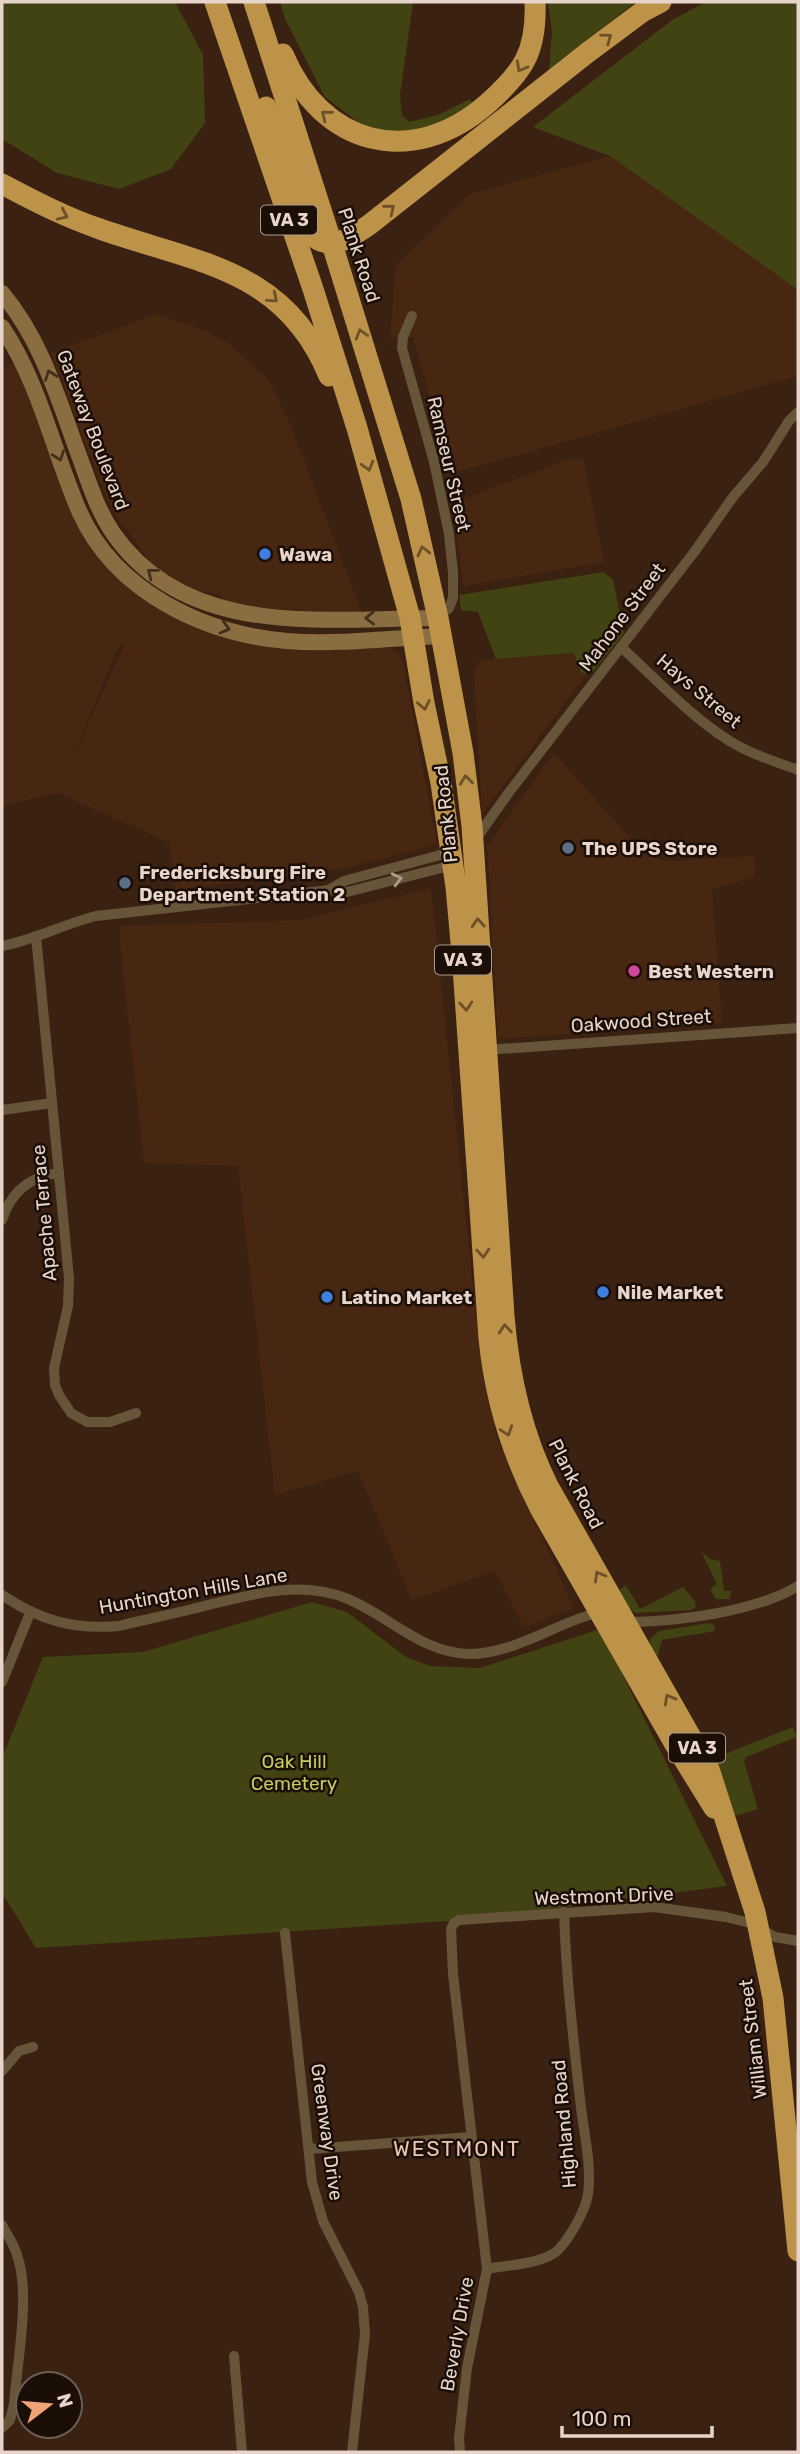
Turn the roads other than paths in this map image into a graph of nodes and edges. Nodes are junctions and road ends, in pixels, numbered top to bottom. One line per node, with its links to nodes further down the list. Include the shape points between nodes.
1 (256, 2): 2 (highway, one-way to 1, via 530,48 512,82 460,125 402,141 353,132 308,100); 6 (highway, Plank Road / VA 3)
2 (536, 2)
3 (661, 2): 6 (highway, one-way to 3, via 369,225 587,53)
4 (217, 7): 6 (highway, via 237,26 314,237); 11 (highway, Plank Road / VA 3)
5 (2, 184): 11 (highway, one-way to 11, via 71,219 210,263 253,283 282,306 311,340)
6 (332, 244): 13 (highway, Plank Road / VA 3, one-way to 6, via 402,466)
7 (2, 293): 12 (street, Gateway Boulevard, one-way to 7, via 252,615 188,595 150,573 121,544 98,508 44,358)
8 (412, 316): 13 (street, Ramseur Street, via 402,348 439,481 453,573 453,598)
9 (2, 327): 12 (street, Gateway Boulevard, one-way to 12, via 34,387 89,530 139,586 188,615 270,639 313,642)
10 (798, 412): 14 (street, Mahone Street)
11 (357, 428): 12 (highway, Plank Road / VA 3, one-way to 12)
12 (412, 627): 13 (street, Gateway Boulevard); 17 (highway, Plank Road / VA 3, one-way to 17)
13 (440, 627): 16 (highway, Plank Road / VA 3, one-way to 13, via 463,753)
14 (621, 647): 15 (street, Hays Street, via 711,728 754,754); 16 (street, Mahone Street)
15 (798, 770)
16 (473, 842): 17 (street, Mahone Street); 21 (highway, Plank Road / VA 3, one-way to 16)
17 (452, 859): 18 (street, via 346,892 112,914); 22 (highway, Plank Road / VA 3, one-way to 22)
18 (36, 936): 19 (street); 23 (street, Apache Terrace)
19 (2, 946)
20 (798, 1028): 21 (street, Oakwood Street)
21 (486, 1050): 25 (highway, Plank Road / VA 3)
22 (472, 1093): 25 (highway, via 479,1108); 26 (highway, Plank Road / VA 3)
23 (52, 1103): 24 (street); 27 (street, Apache Terrace)
24 (2, 1110)
25 (491, 1116): 28 (highway, Plank Road / VA 3)
26 (475, 1145): 28 (highway, via 485,1149); 33 (highway, Plank Road / VA 3, one-way to 33, via 491,1359 501,1415 532,1492)
27 (59, 1173): 29 (street, via 39,1177 20,1189); 30 (street, Apache Terrace, via 69,1294 54,1368 55,1385 71,1413 87,1422 110,1422)
28 (495, 1177): 35 (highway, Plank Road / VA 3, one-way to 28, via 548,1486 518,1409 507,1350)
29 (2, 1220)
30 (136, 1413)
31 (798, 1586): 35 (street, via 757,1604 693,1617)
32 (2, 1595): 34 (street, Huntington Hills Lane)
33 (599, 1612): 34 (street, Huntington Hills Lane, via 497,1649 469,1654 432,1646 348,1598 309,1589 270,1591 110,1627 82,1626); 35 (street); 37 (highway, William Street / VA 3)
34 (30, 1613): 36 (street)
35 (626, 1623): 37 (highway, William Street / VA 3, one-way to 35, via 709,1769)
36 (2, 1682)
37 (727, 1827): 40 (highway, William Street / VA 3)
38 (565, 1912): 39 (street, Westmont Drive, via 459,1920); 40 (street, Westmont Drive, via 676,1909 750,1923); 49 (street, Highland Road, via 567,1985 586,2147 586,2203 552,2255)
39 (451, 1929): 45 (street, Beverly Drive)
40 (760, 1930): 42 (street, Westmont Drive); 48 (highway, William Street / VA 3, via 773,1998)
41 (285, 1933): 46 (street, Greenway Drive)
42 (798, 1941)
43 (33, 2047): 44 (street, via 19,2051)
44 (2, 2071)
45 (471, 2137): 46 (street); 49 (street, Beverly Drive)
46 (309, 2149): 53 (street, Greenway Drive, via 319,2211 363,2307 365,2334)
47 (2, 2225): 51 (street, via 17,2253 22,2277 14,2404 10,2420)
48 (798, 2251)
49 (486, 2269): 54 (street, Beverly Drive, via 467,2368)
50 (234, 2356): 52 (street)
51 (2, 2428)
52 (242, 2452)
53 (352, 2452)
54 (460, 2452)

